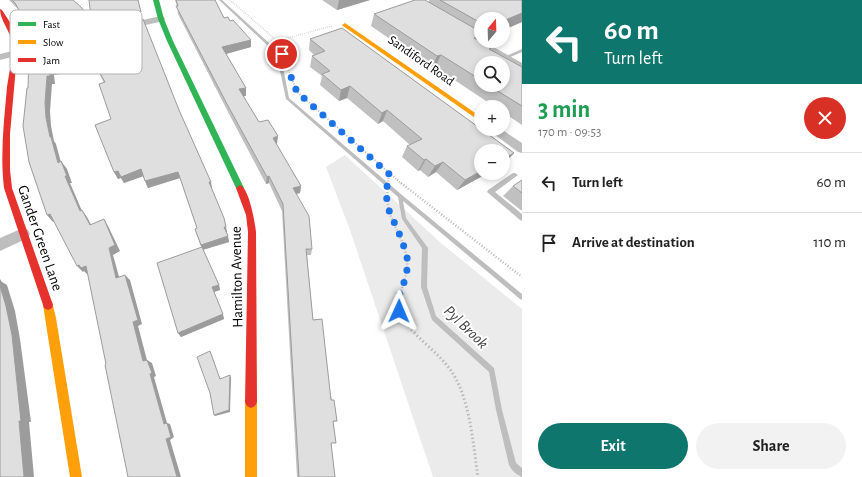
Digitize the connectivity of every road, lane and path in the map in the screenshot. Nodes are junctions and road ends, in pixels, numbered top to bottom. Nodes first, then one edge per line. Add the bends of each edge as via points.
1 (156, 0) edge
2 (230, 0) edge
3 (0, 11) edge
4 (161, 19) junction
5 (142, 23) edge
6 (345, 25) joint
7 (10, 26) edge
8 (467, 35) edge
9 (277, 41) junction
10 (522, 50) edge
11 (10, 55) edge
12 (504, 56) edge
13 (508, 56) edge
14 (0, 57) edge
15 (510, 60) edge
16 (522, 67) edge
17 (12, 74) edge
18 (474, 115) edge
19 (503, 136) edge
20 (522, 149) edge
21 (389, 174) junction
22 (515, 175) dead end
23 (522, 218) edge
24 (23, 234) junction
25 (0, 245) edge
26 (522, 277) edge
27 (76, 477) edge
28 (251, 477) edge
29 (478, 477) edge

1 - 4 street, Hamilton Avenue
2 - 9 path
3 - 7 street, Gander Green Lane
4 - 5 street
4 - 28 street, Hamilton Avenue via 245,199 250,215
6 - 9 path via 321,28
6 - 18 street, Sandiford Road
8 - 12 street
9 - 21 path via 297,92
10 - 13 lane
11 - 14 street
15 - 16 street
17 - 24 street, Gander Green Lane via 4,145 4,172
19 - 20 street
21 - 26 path
21 - 29 path via 386,193 388,208 408,261 406,278 400,291 399,311 412,332 450,369 464,398
22 - 23 lane via 490,192
24 - 25 street
24 - 27 street, Gander Green Lane via 51,318

